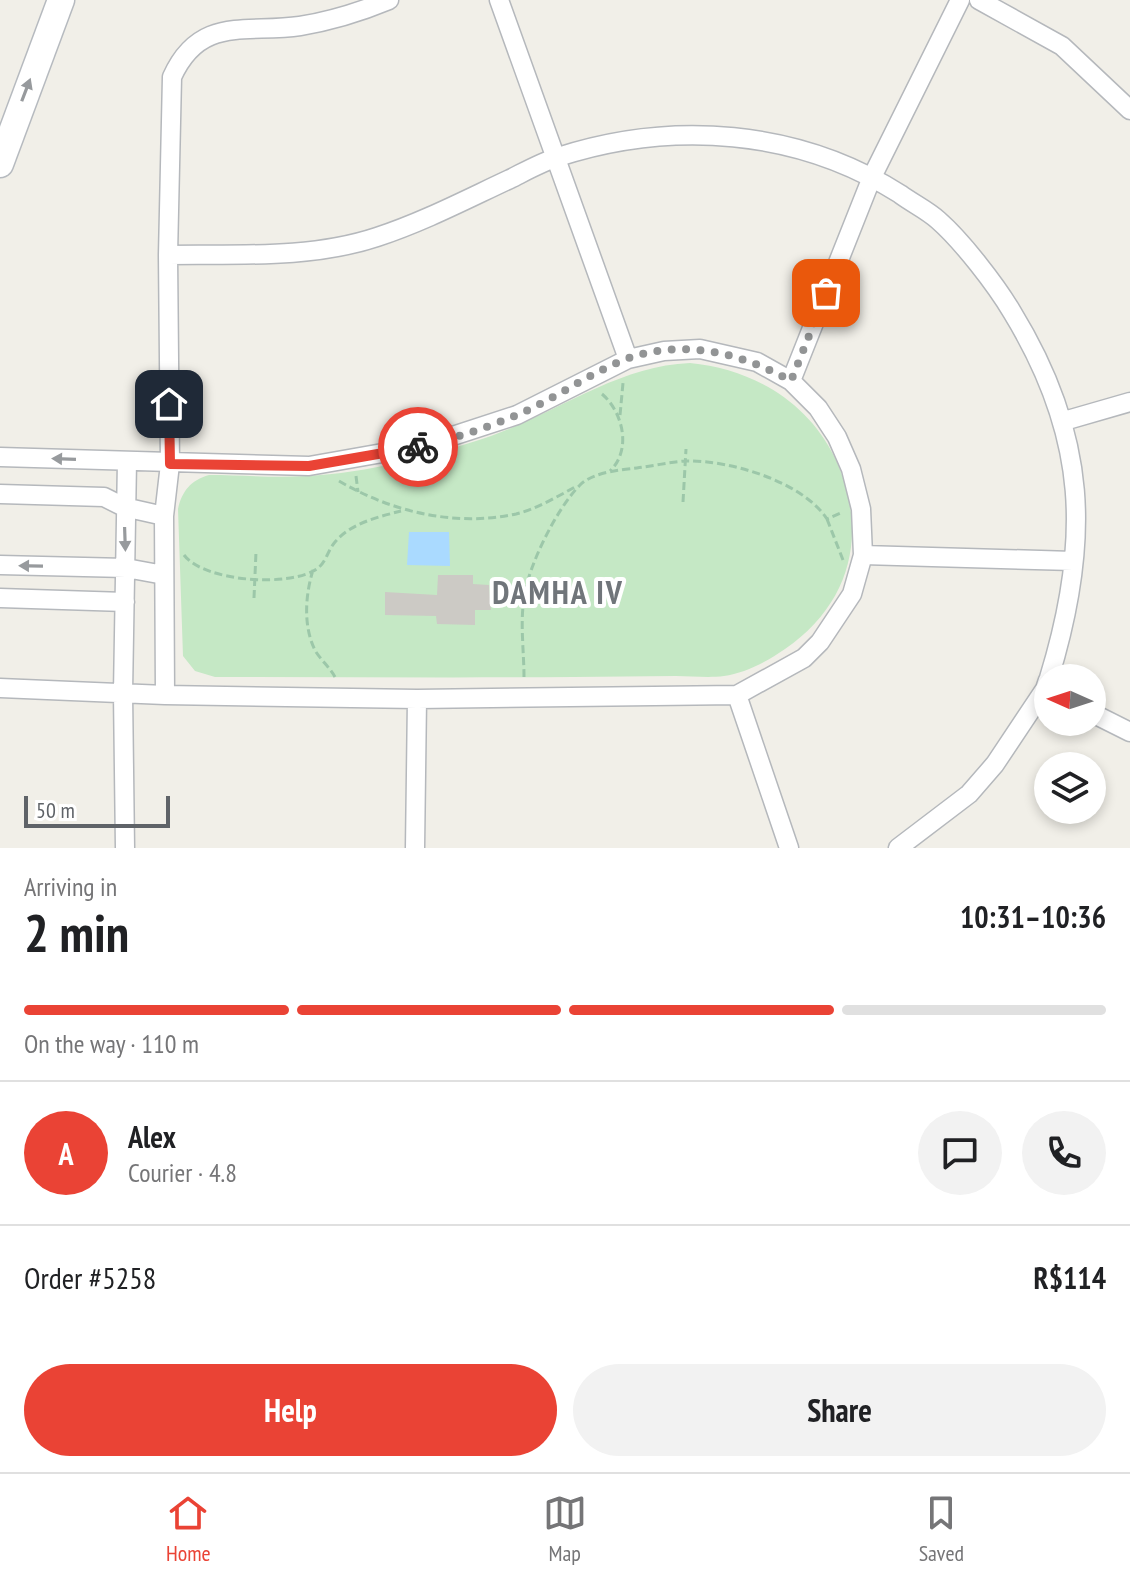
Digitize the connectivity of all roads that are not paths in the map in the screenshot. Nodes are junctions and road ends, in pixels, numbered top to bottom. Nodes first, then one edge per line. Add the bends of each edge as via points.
1 (61, 0) edge
2 (389, 0) edge
3 (499, 0) edge
4 (960, 0) edge
5 (979, 0) edge
6 (1130, 110) edge
7 (556, 157) junction
8 (0, 164) edge
9 (872, 177) junction
10 (168, 255) junction
11 (627, 366) junction
12 (791, 381) junction
13 (1130, 402) edge
14 (1064, 421) junction
15 (0, 457) edge
16 (127, 461) junction
17 (170, 464) junction
18 (0, 494) edge
19 (124, 507) junction
20 (164, 516) junction
21 (863, 555) junction
22 (1073, 561) junction
23 (0, 565) edge
24 (126, 568) junction
25 (164, 575) junction
26 (0, 598) edge
27 (125, 602) junction
28 (1054, 664) edge
29 (0, 688) edge
30 (123, 693) junction
31 (165, 695) junction
32 (737, 695) junction
33 (417, 699) junction
34 (1034, 706) edge
35 (1106, 720) edge
36 (1130, 732) edge
37 (125, 848) edge
38 (415, 848) edge
39 (789, 848) edge
40 (898, 848) edge

8 -> 1 street
2 - 10 street via 351,15 297,26 223,30 205,38 181,62 170,86
3 - 7 street
4 - 9 street
5 - 6 street via 1062,46
7 - 9 street via 642,136 750,137
7 - 10 street via 375,238 311,251
7 - 11 street
9 - 12 street
9 - 14 street via 938,219 1003,296 1038,354
10 - 17 street
11 - 12 street via 664,351 700,349 757,362
11 - 17 street via 517,415 422,446 309,466
12 - 21 street via 818,408 851,469 861,509
13 - 14 street
14 - 22 street via 1078,501
16 -> 15 street
16 - 17 street
16 - 19 street
17 - 20 street
18 - 19 street via 104,497
19 - 20 street
19 -> 24 street
20 - 25 street
21 - 22 street
21 - 32 street via 852,594 820,642 804,658
22 - 28 street
24 -> 23 street
24 - 25 street
24 - 27 street
25 - 31 street
26 - 27 street
27 - 30 street
29 - 30 street
30 - 31 street
30 - 37 street
31 - 33 street
32 - 33 street
32 - 39 street
33 - 38 street
34 - 40 street via 969,794
35 - 36 street

